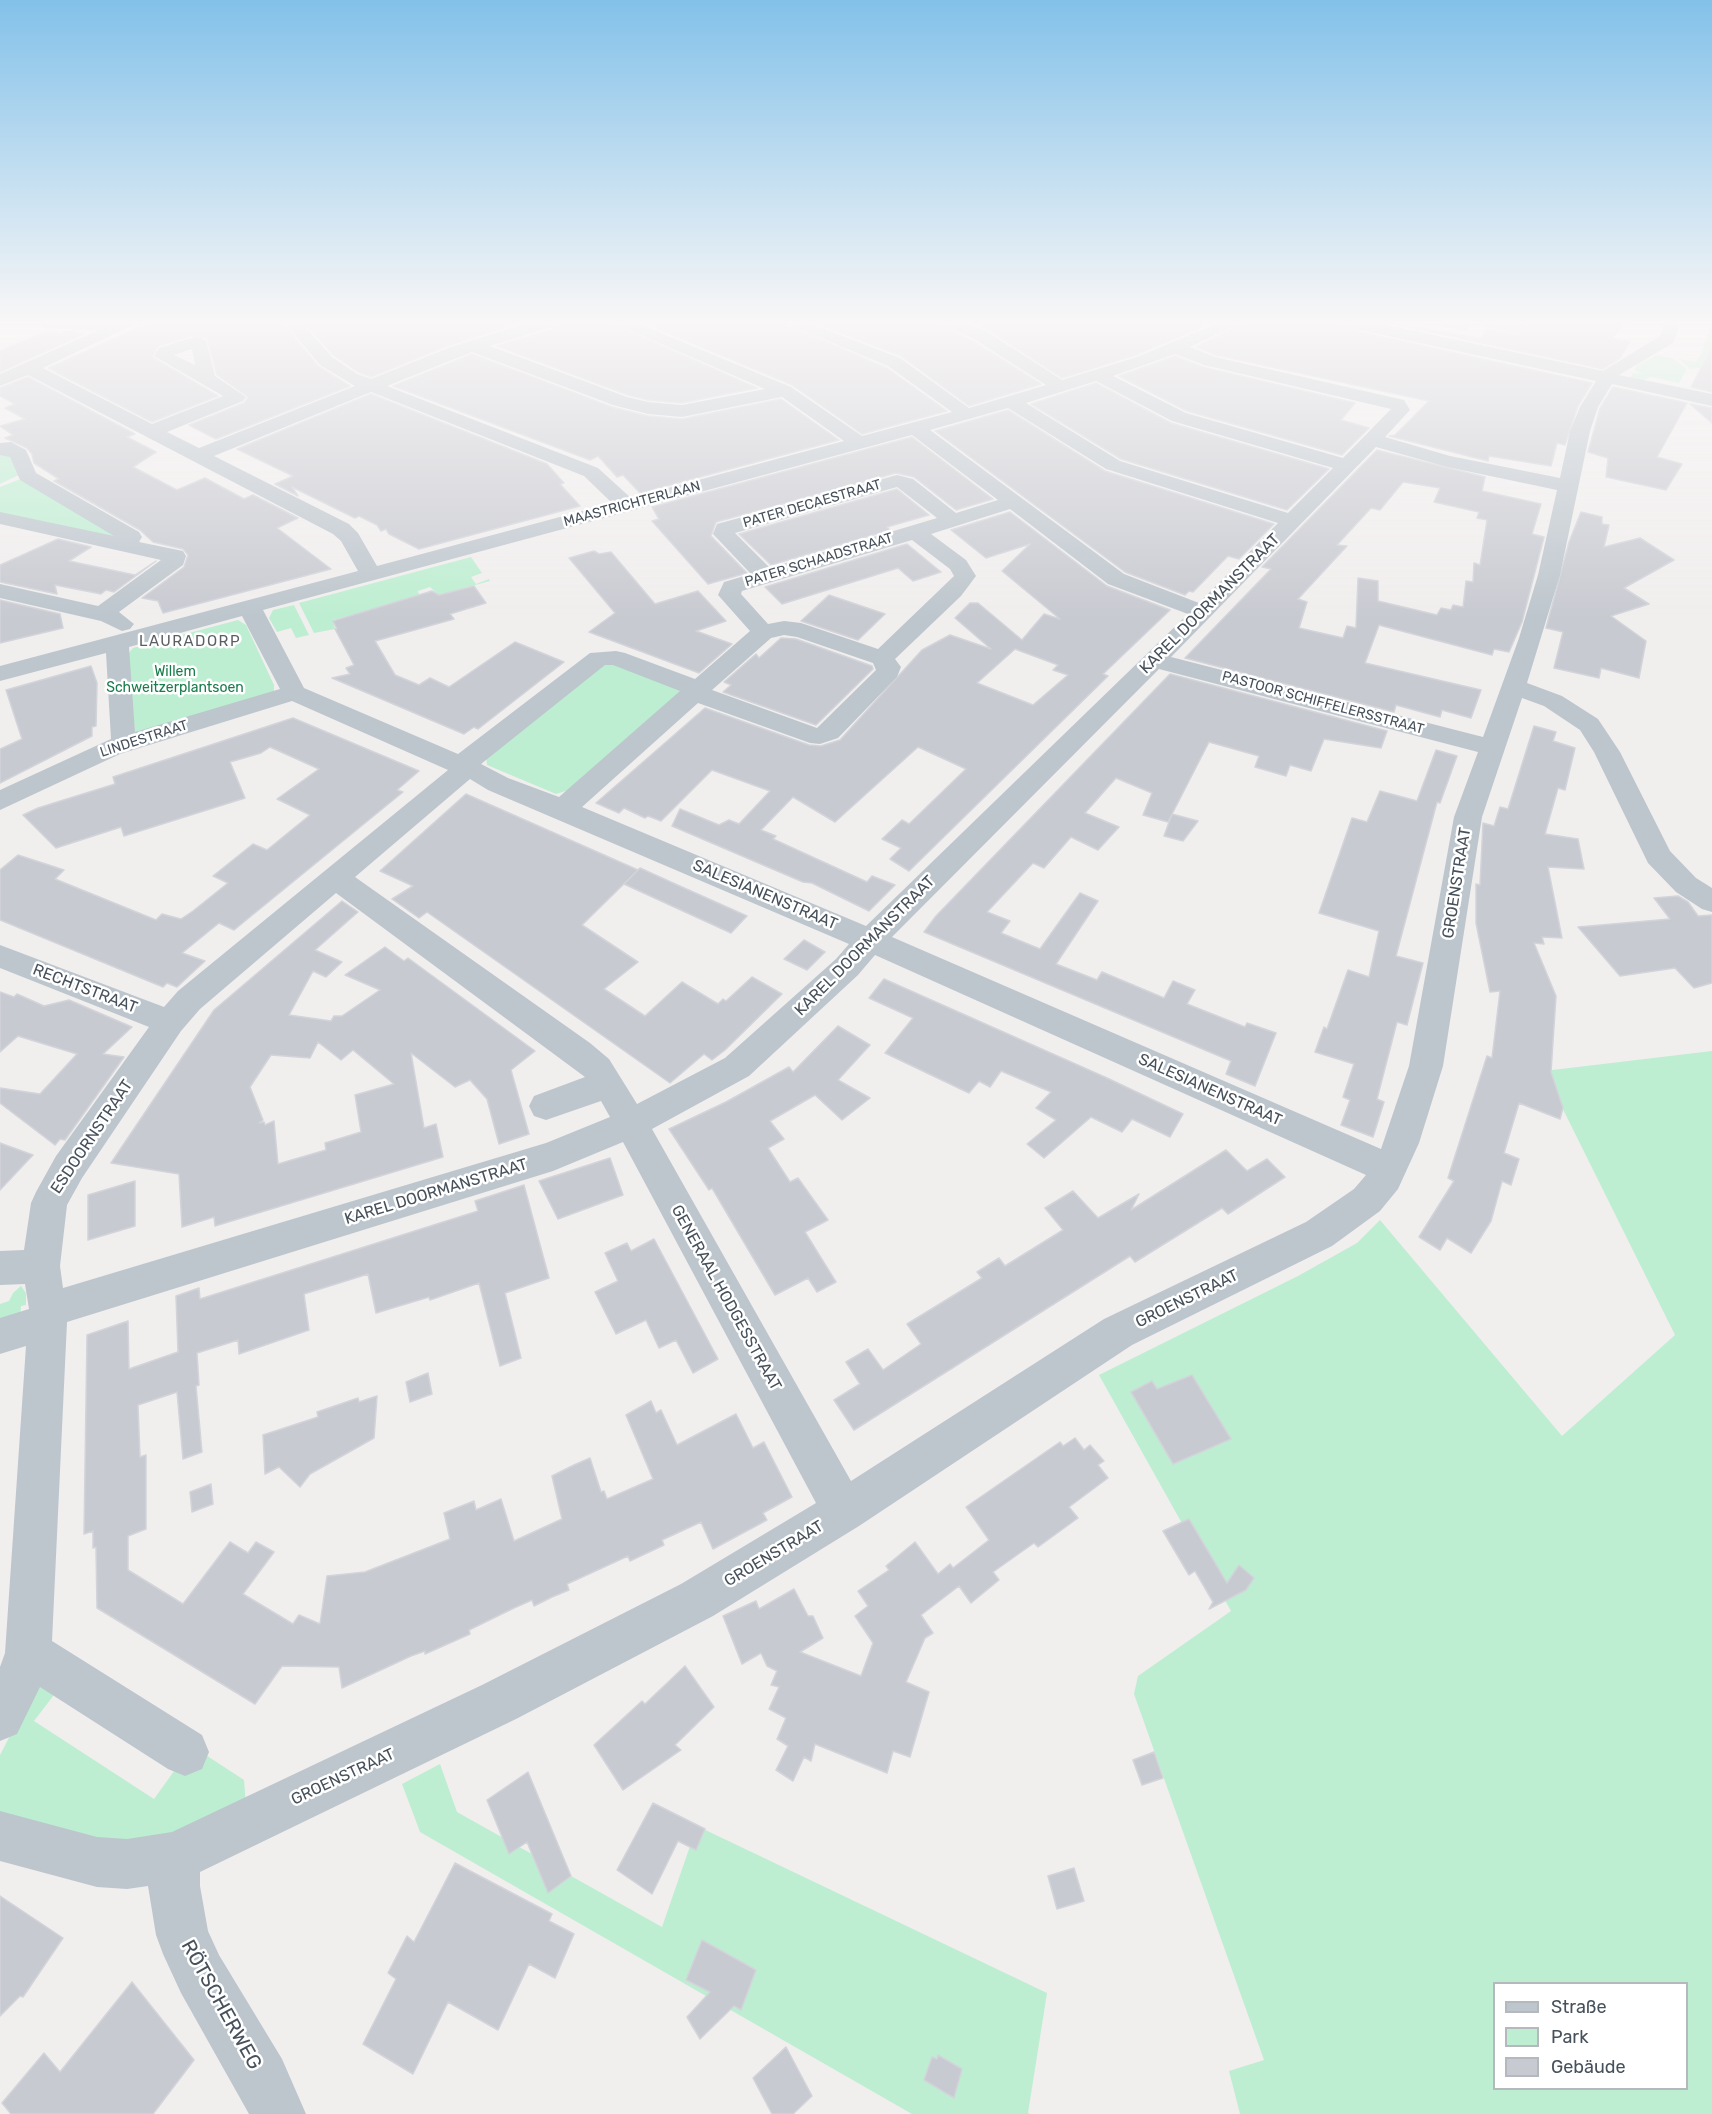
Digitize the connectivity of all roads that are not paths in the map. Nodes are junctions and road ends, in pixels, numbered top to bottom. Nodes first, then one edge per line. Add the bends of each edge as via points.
1 (134, 422) edge
2 (175, 422) edge
3 (282, 422) edge
4 (465, 422) edge
5 (829, 422) edge
6 (938, 422) edge
7 (1043, 422) edge
8 (1195, 422) edge
9 (1389, 422) edge
10 (1584, 422) edge
11 (915, 428) junction
12 (152, 431) junction
13 (1371, 440) junction
14 (859, 443) junction
15 (0, 449) edge
16 (199, 455) junction
17 (1347, 465) junction
18 (1567, 486) junction
19 (1013, 502) junction
20 (626, 505) junction
21 (0, 518) edge
22 (952, 520) junction
23 (1293, 521) junction
24 (914, 531) junction
25 (154, 550) junction
26 (371, 574) junction
27 (766, 576) junction
28 (0, 591) edge
29 (249, 606) junction
30 (1203, 612) junction
31 (102, 614) junction
32 (763, 632) junction
33 (123, 640) junction
34 (882, 658) junction
35 (1154, 660) junction
36 (0, 674) edge
37 (1514, 687) junction
38 (696, 691) junction
39 (294, 693) junction
40 (125, 743) junction
41 (1492, 747) junction
42 (467, 768) junction
43 (0, 801) edge
44 (561, 808) junction
45 (336, 878) junction
46 (1712, 902) edge
47 (870, 940) junction
48 (0, 956) edge
49 (170, 1022) junction
50 (609, 1084) junction
51 (546, 1106) dead end
52 (630, 1124) junction
53 (1390, 1169) junction
54 (41, 1266) junction
55 (0, 1268) edge
56 (47, 1316) junction
57 (0, 1336) edge
58 (844, 1511) junction
59 (28, 1653) junction
60 (0, 1717) edge
61 (185, 1752) dead end
62 (0, 1836) edge
63 (175, 1857) junction
64 (278, 2114) edge

1 - 12 street
2 - 12 street
3 - 16 street
4 - 20 street via 591,472
5 - 14 street
6 - 11 street, MAASTRICHTERLAAN
7 - 23 street via 1113,465
8 - 17 street
9 - 13 street, KAREL DOORMANSTRAAT
10 - 18 street, GROENSTRAAT
11 - 14 street, MAASTRICHTERLAAN
11 - 19 street
12 - 16 street
13 - 17 street, KAREL DOORMANSTRAAT
13 - 18 street via 1447,461
14 - 20 street, MAASTRICHTERLAAN
15 - 25 street via 11,448 19,454 18,479
16 - 26 street via 341,530
17 - 23 street, KAREL DOORMANSTRAAT
18 - 37 street, GROENSTRAAT via 1549,575
19 - 22 street, PATER SCHAADSTRAAT
19 - 30 street via 1116,579
20 - 26 street, MAASTRICHTERLAAN
21 - 25 street
22 - 24 street, PATER SCHAADSTRAAT
22 - 27 street, PATER DECAESTRAAT via 906,483 897,481 725,529 724,534
23 - 30 street, KAREL DOORMANSTRAAT
24 - 27 street, PATER SCHAADSTRAAT
24 - 34 street via 958,565 965,576
25 - 31 street via 169,553 175,560
26 - 29 street, MAASTRICHTERLAAN
27 - 32 street, PATER SCHAADSTRAAT via 736,585 728,592
28 - 31 street
29 - 33 street, MAASTRICHTERLAAN
29 - 39 street
30 - 35 street, KAREL DOORMANSTRAAT
31 - 33 street via 121,623
32 - 34 street via 795,629
32 - 38 street
33 - 36 street, MAASTRICHTERLAAN
33 - 40 street
34 - 38 street, ESDOORNSTRAAT via 888,672 829,732 820,736 789,728
35 - 41 street, PASTOOR SCHIFFELERSSTRAAT
35 - 47 street, KAREL DOORMANSTRAAT
37 - 41 street, GROENSTRAAT
37 - 46 street via 1553,702 1589,725 1607,752 1658,856 1681,880
38 - 42 street, ESDOORNSTRAAT via 616,658 599,658 468,759
38 - 44 street
39 - 40 street, LINDESTRAAT
39 - 42 street, SALESIANENSTRAAT
40 - 43 street, LINDESTRAAT
41 - 53 street, GROENSTRAAT via 1463,837 1426,1066
42 - 44 street, SALESIANENSTRAAT
42 - 45 street, ESDOORNSTRAAT
44 - 47 street, SALESIANENSTRAAT
45 - 49 street, ESDOORNSTRAAT via 189,1000
45 - 50 street, GENERAAL HODGESSTRAAT via 578,1052
47 - 52 street, KAREL DOORMANSTRAAT via 847,968 738,1067
47 - 53 street, SALESIANENSTRAAT
48 - 49 street, RECHTSTRAAT
49 - 54 street, ESDOORNSTRAAT via 69,1167 49,1203
50 - 51 street
50 - 52 street, GENERAAL HODGESSTRAAT
52 - 56 street, KAREL DOORMANSTRAAT via 552,1156
52 - 58 street, GENERAAL HODGESSTRAAT
53 - 58 street, GROENSTRAAT via 1367,1200 1319,1234 1118,1332
54 - 55 street
54 - 56 street, ESDOORNSTRAAT
56 - 57 street, KAREL DOORMANSTRAAT
56 - 59 street, ESDOORNSTRAAT
58 - 63 street, GROENSTRAAT via 655,1622 499,1702
59 - 60 street, ESDOORNSTRAAT via 17,1686
59 - 61 street
62 - 63 street, GROENSTRAAT via 97,1862 127,1864
63 - 64 street, RÖTSCHERWEG via 174,1886 182,1935

